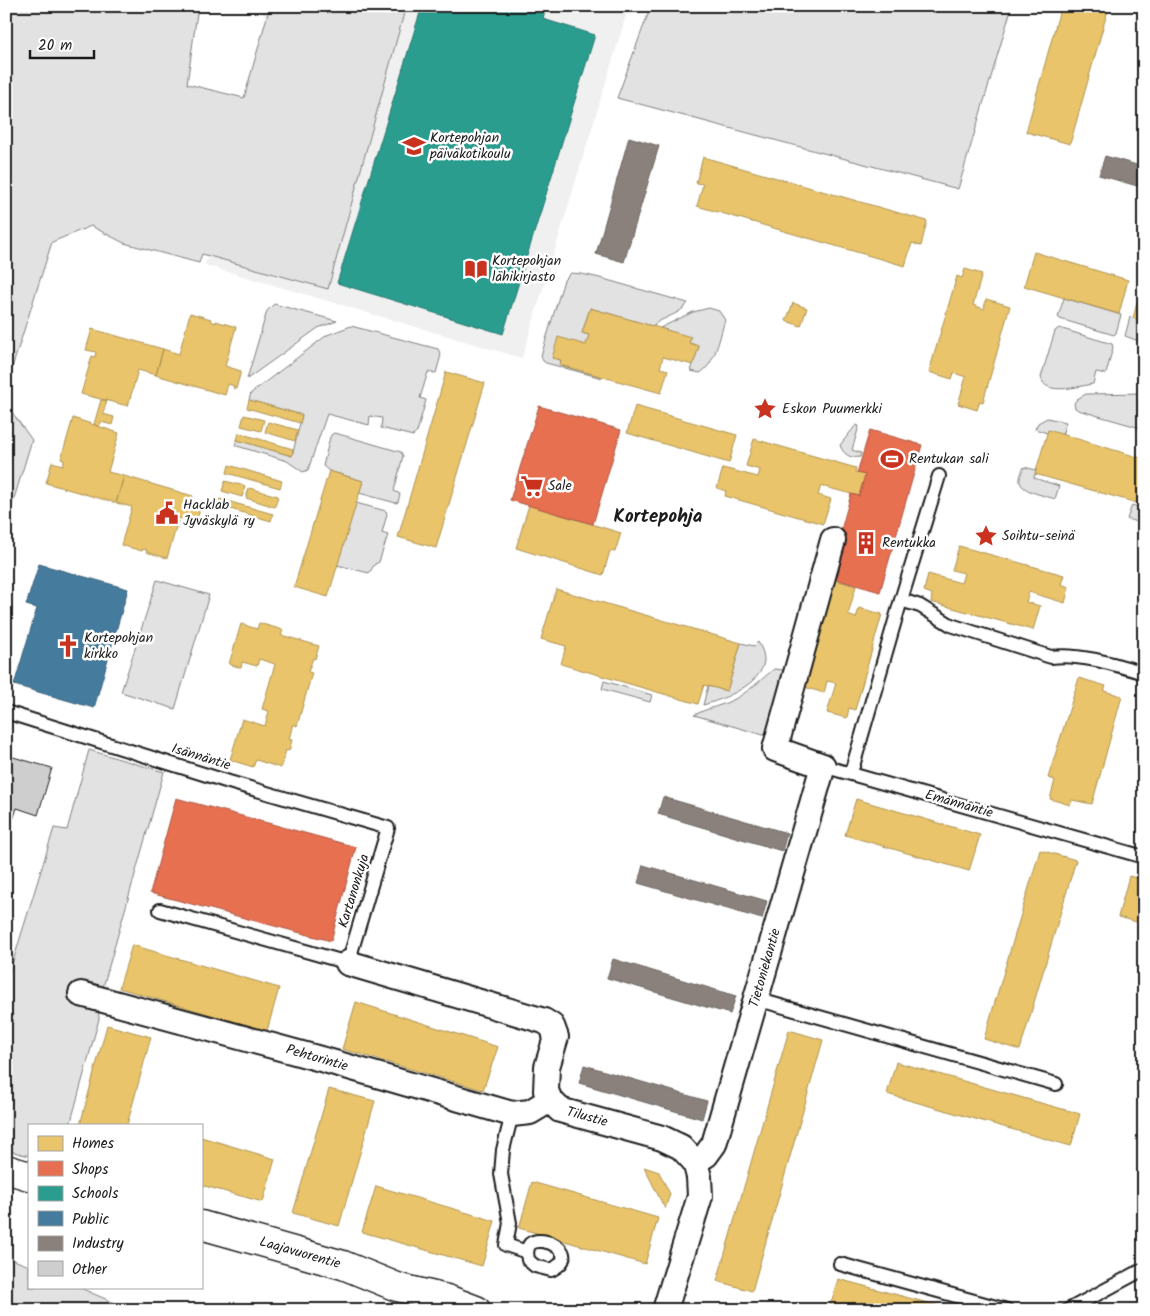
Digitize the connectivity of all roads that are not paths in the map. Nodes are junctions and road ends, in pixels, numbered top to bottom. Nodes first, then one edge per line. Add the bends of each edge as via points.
1 (939, 476) dead end
2 (833, 540) dead end
3 (901, 600) junction
4 (1144, 673) edge
5 (6, 712) edge
6 (824, 766) junction
7 (851, 773) junction
8 (388, 828) joint
9 (1144, 857) edge
10 (160, 910) dead end
11 (348, 963) junction
12 (81, 994) dead end
13 (756, 999) junction
14 (1056, 1084) dead end
15 (550, 1100) junction
16 (512, 1114) junction
17 (695, 1162) junction
18 (6, 1169) edge
19 (28, 1176) edge
20 (202, 1225) edge
21 (526, 1252) dead end
22 (840, 1264) dead end
23 (1144, 1269) edge
24 (397, 1287) junction
25 (428, 1310) edge
26 (476, 1310) edge
27 (665, 1310) edge
28 (1007, 1310) edge
29 (1068, 1310) edge

1 - 3 lane
2 - 6 street, Emännäntie via 775,749
3 - 4 lane via 920,606 951,625 1051,657 1063,655
3 - 7 lane
5 - 8 lane, Isännäntie
6 - 7 lane, Emännäntie
6 - 13 street, Tietoniekantie
7 - 9 lane, Emännäntie
8 - 11 lane, Kartanonkuja
10 - 11 lane
11 - 15 street, Tilustie via 552,1026 556,1037 548,1067 546,1091
12 - 16 street, Pehtorintie
13 - 14 lane
13 - 17 street, Tietoniekantie via 714,1144
15 - 16 street, Pehtorintie via 530,1112
15 - 17 street, Tilustie via 560,1110 662,1138 681,1147
16 - 21 lane via 501,1174 510,1223 506,1245
17 - 27 street via 700,1196
18 - 19 main road
20 - 24 main road, Laajavuorentie via 343,1265
22 - 28 lane
23 - 29 lane
24 - 25 main road, Laajavuorentie
24 - 26 main road, Laajavuorentie

